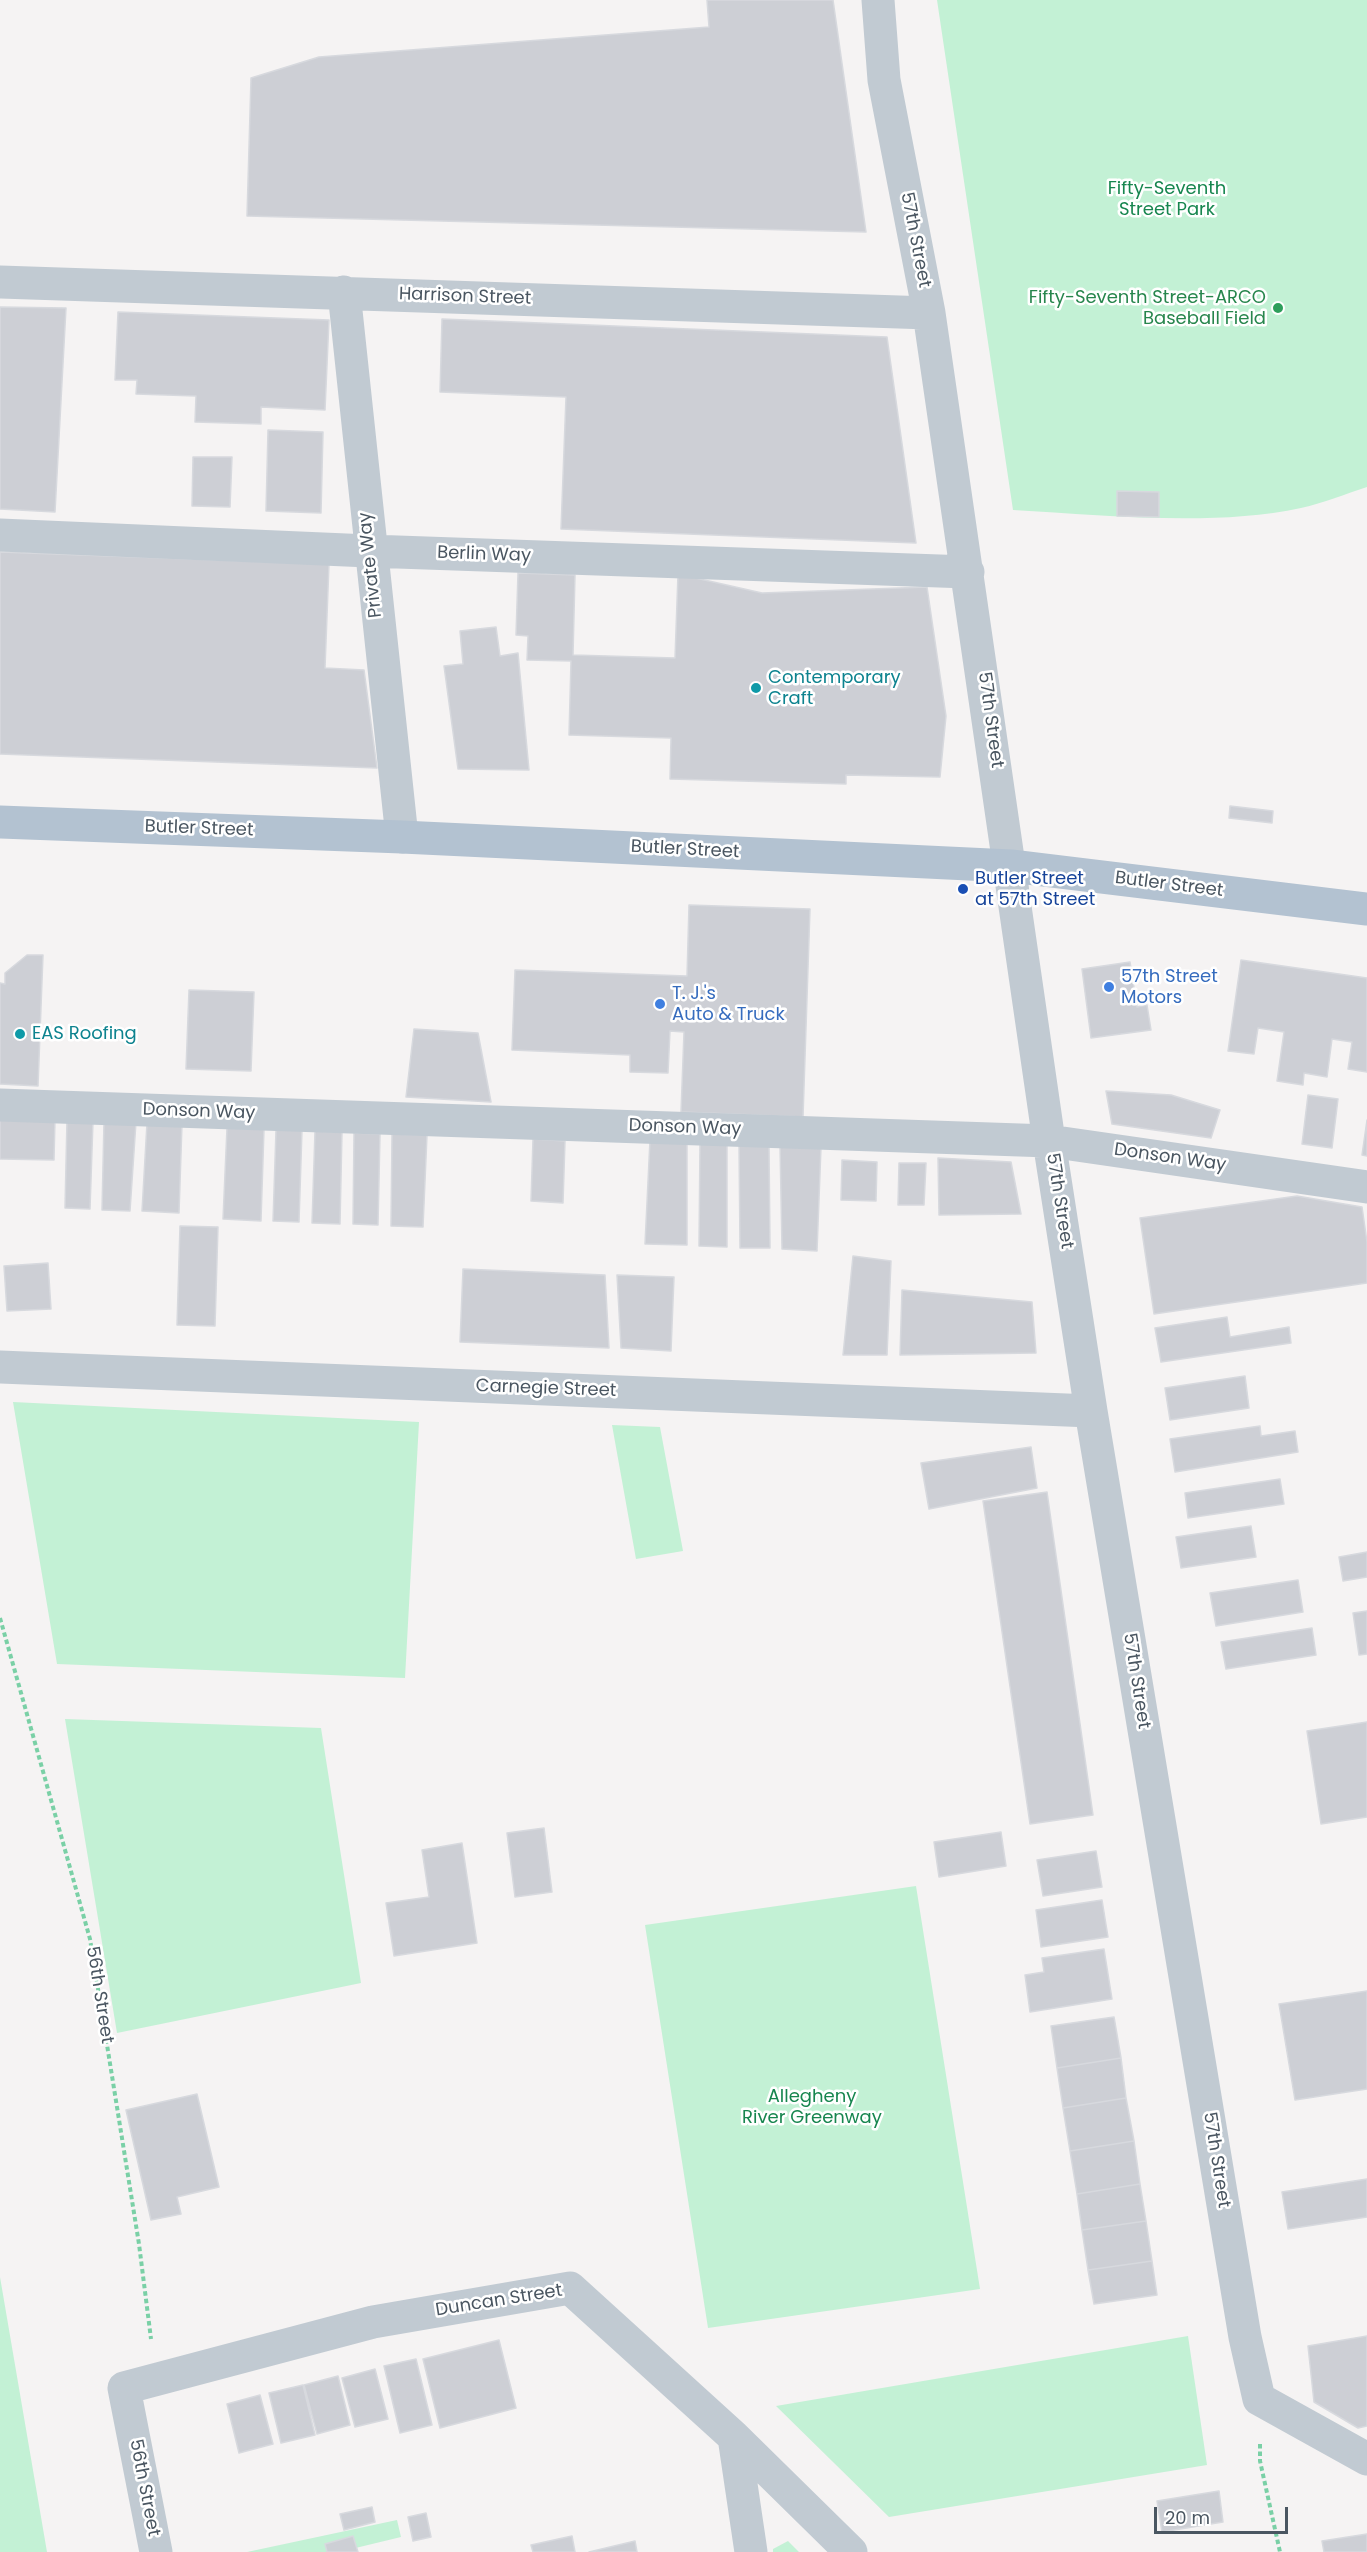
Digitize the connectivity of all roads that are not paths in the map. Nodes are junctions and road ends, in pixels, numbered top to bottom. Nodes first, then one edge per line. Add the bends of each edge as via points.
1 (878, 0) edge
2 (0, 282) edge
3 (344, 292) junction
4 (929, 313) junction
5 (0, 535) edge
6 (369, 551) junction
7 (968, 572) junction
8 (0, 822) edge
9 (402, 837) junction
10 (1011, 866) junction
11 (1367, 909) edge
12 (0, 1105) edge
13 (1049, 1141) junction
14 (1367, 1187) edge
15 (0, 1367) edge
16 (1091, 1411) junction
17 (124, 2388) joint
18 (734, 2437) junction
19 (1367, 2459) edge
20 (156, 2552) edge
21 (751, 2552) edge
22 (851, 2552) edge

1 - 4 street, 57th Street via 884,80
2 - 3 street, Harrison Street
3 - 4 street, Harrison Street
3 - 6 street, Private Way
4 - 7 street, 57th Street
5 - 6 street, Berlin Way
6 - 7 street, Berlin Way
6 - 9 street, Private Way
7 - 10 street, 57th Street
8 - 9 main road, Butler Street
9 - 10 main road, Butler Street
10 - 11 main road, Butler Street
10 - 13 street, 57th Street
12 - 13 street, Donson Way
13 - 14 street, Donson Way
13 - 16 street, 57th Street
15 - 16 street, Carnegie Street
16 - 19 street, 57th Street via 1245,2337 1259,2399
17 - 18 street, Duncan Street via 373,2322 570,2288
17 - 20 street, 56th Street
18 - 21 street
18 - 22 street, Duncan Street

